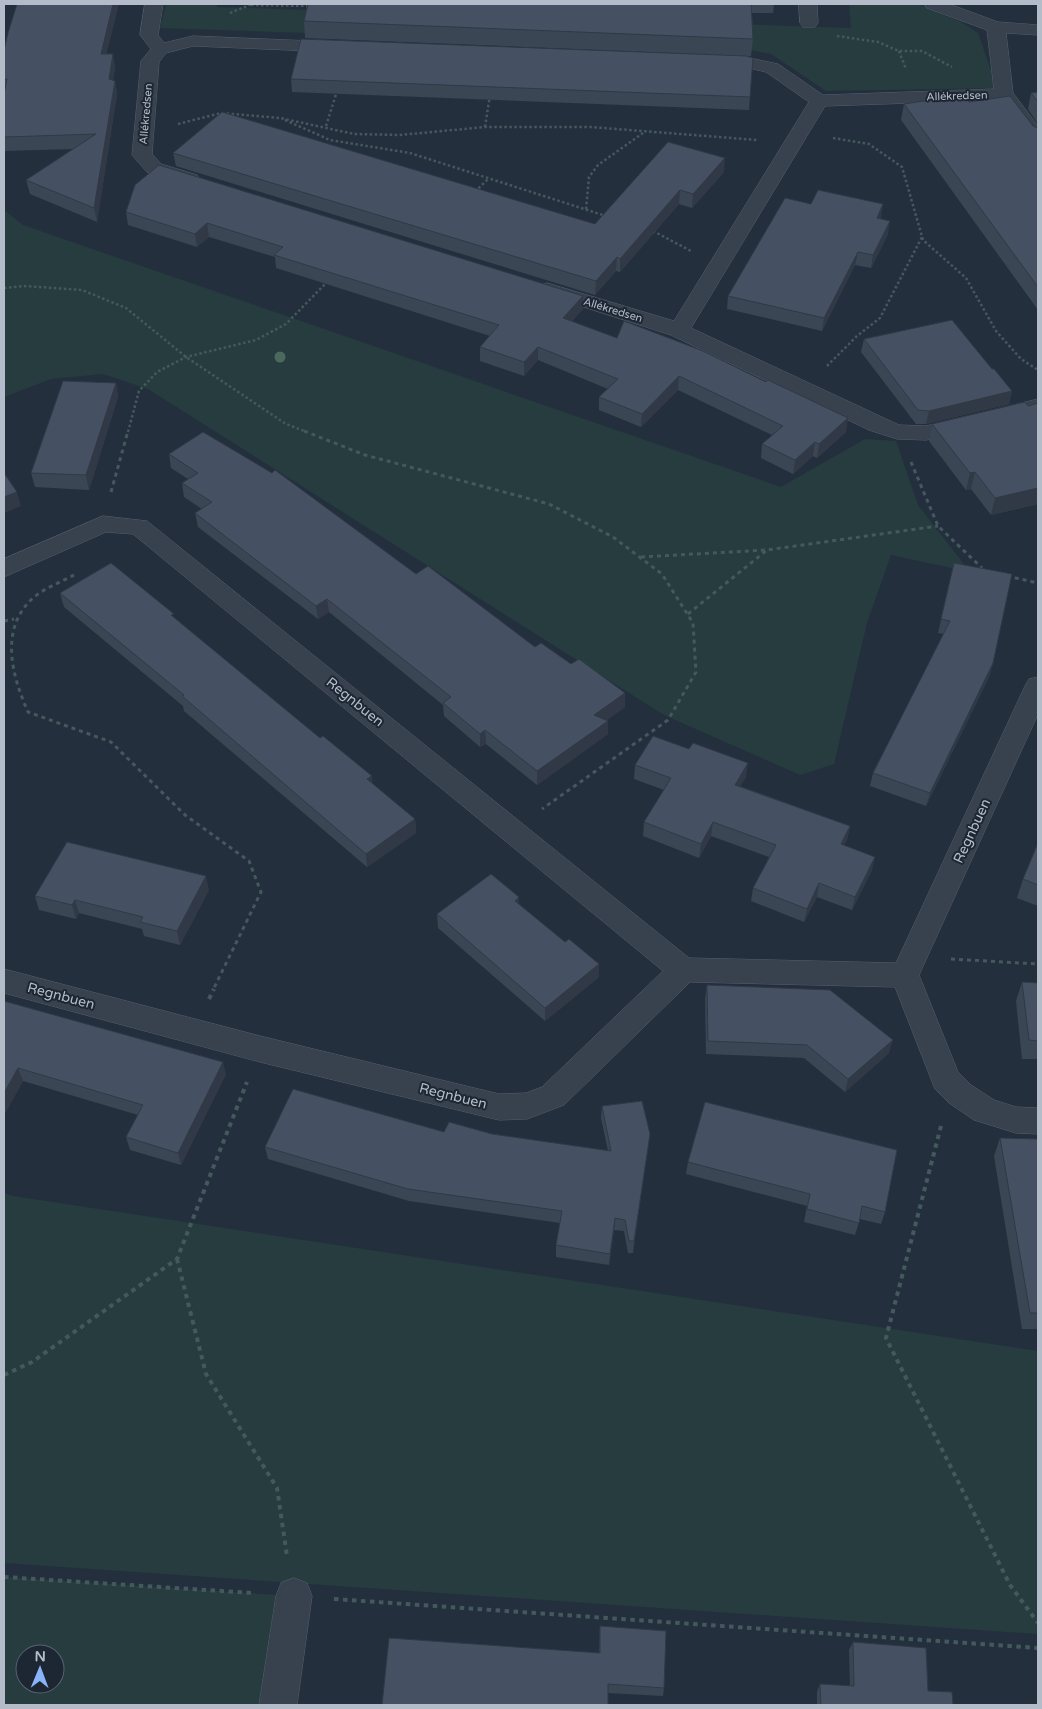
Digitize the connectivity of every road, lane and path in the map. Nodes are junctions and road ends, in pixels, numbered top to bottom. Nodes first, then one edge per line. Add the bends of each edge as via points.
1 (154, 4) edge
2 (808, 4) edge
3 (933, 4) edge
4 (251, 5) dead end
5 (319, 7) edge
6 (809, 23) joint
7 (996, 27) junction
8 (1038, 30) edge
9 (354, 47) joint
10 (160, 49) junction
11 (696, 60) edge
12 (490, 90) edge
13 (998, 94) junction
14 (819, 101) junction
15 (280, 118) junction
16 (326, 126) junction
17 (485, 128) junction
18 (643, 132) junction
19 (144, 133) junction
20 (796, 138) junction
21 (1038, 138) edge
22 (489, 178) junction
23 (211, 186) edge
24 (470, 197) edge
25 (586, 209) junction
26 (612, 217) edge
27 (647, 229) edge
28 (922, 237) junction
29 (719, 264) junction
30 (329, 280) edge
31 (530, 284) edge
32 (4, 288) edge
33 (679, 330) junction
34 (186, 357) junction
35 (1038, 370) edge
36 (798, 388) junction
37 (1038, 406) edge
38 (897, 432) junction
39 (103, 524) junction
40 (938, 526) junction
41 (767, 550) junction
42 (640, 558) junction
43 (4, 568) edge
44 (988, 570) edge
45 (79, 572) dead end
46 (1006, 576) edge
47 (1038, 583) edge
48 (688, 614) junction
49 (14, 619) junction
50 (4, 621) edge
51 (1038, 686) edge
52 (513, 830) junction
53 (1038, 964) edge
54 (909, 966) junction
55 (683, 970) junction
56 (4, 981) edge
57 (193, 1031) junction
58 (260, 1049) junction
59 (960, 1094) junction
60 (1038, 1121) edge
61 (177, 1259) junction
62 (4, 1375) edge
63 (4, 1577) edge
64 (294, 1596) junction
65 (1038, 1623) edge
66 (1038, 1648) edge
67 (278, 1705) edge

1 - 10 street via 149,35
2 - 6 street
3 - 7 street
4 - 5 path
6 - 13 path via 824,34 878,42 899,51 922,52 944,61
7 - 8 street
7 - 13 street, Allékredsen
9 - 10 street via 193,41
9 - 16 path
10 - 19 street, Allékredsen via 150,60
11 - 14 street via 745,62 772,68
12 - 17 path
13 - 14 street, Allékredsen
13 - 21 street, Allékredsen
14 - 20 street
15 - 16 path
15 - 19 path via 221,113
15 - 22 path via 330,140 410,153
16 - 17 path via 354,134 400,135
17 - 18 path via 590,127
18 - 20 path via 767,141
18 - 25 path via 598,165 589,177
19 - 23 street, Allékredsen via 142,155 154,168
20 - 28 path via 869,144 902,167
20 - 29 street
22 - 24 path
22 - 25 path
25 - 26 path
27 - 29 path
28 - 35 path via 966,278 996,331 1021,359
28 - 36 path via 880,318 821,372
29 - 33 street
30 - 34 path via 286,324 256,340
31 - 33 street, Allékredsen
32 - 34 path via 24,286 82,290 126,308
33 - 36 street, Allékredsen
34 - 39 path via 157,372 138,391
34 - 42 path via 286,424 365,455 549,504 612,537
36 - 38 street, Allékredsen
37 - 38 street, Allékredsen via 926,433
38 - 40 path
39 - 43 street, Regnbuen
39 - 52 street, Regnbuen via 139,527
40 - 41 path
40 - 44 path via 979,568
41 - 42 path
41 - 48 path
42 - 48 path via 662,574
45 - 49 path via 29,601
46 - 47 path
48 - 52 path via 693,623 696,672 668,720
49 - 50 path
49 - 57 path via 7,644 14,684 28,712 111,742 185,815 249,861 261,892
51 - 54 street, Regnbuen
52 - 55 street, Regnbuen
53 - 54 path
54 - 55 street
54 - 59 street via 946,1080
55 - 58 street, Regnbuen via 553,1096 527,1106 498,1107
56 - 57 street, Regnbuen
57 - 58 street, Regnbuen
58 - 61 path
59 - 60 street via 985,1111 1016,1120
59 - 65 path via 945,1108 886,1338 1010,1585
61 - 62 path via 32,1362
61 - 64 path via 206,1374 277,1488
63 - 64 path
64 - 66 path
64 - 67 street

